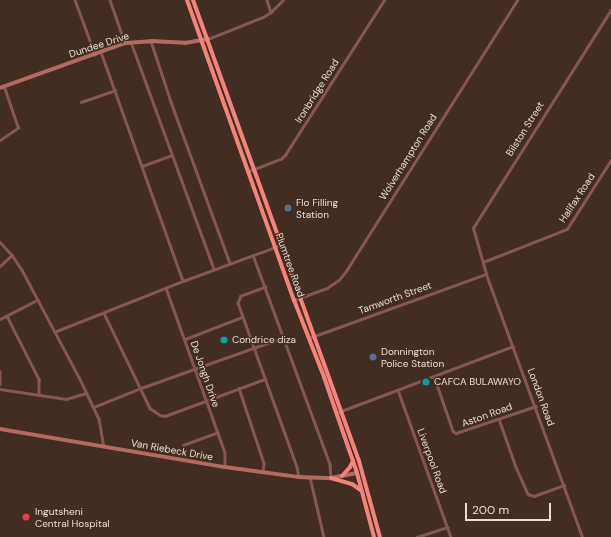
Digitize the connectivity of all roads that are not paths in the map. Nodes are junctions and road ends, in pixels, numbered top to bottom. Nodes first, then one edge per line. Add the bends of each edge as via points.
1 (75, 0) edge
2 (110, 0) edge
3 (187, 0) edge
4 (193, 0) edge
5 (267, 0) edge
6 (283, 0) edge
7 (384, 0) edge
8 (517, 0) edge
9 (611, 10) edge
10 (271, 12) junction
11 (208, 39) junction
12 (151, 40) junction
13 (202, 41) junction
14 (131, 42) junction
15 (126, 43) junction
16 (101, 52) junction
17 (95, 54) junction
18 (2, 87) edge
19 (114, 90) junction
20 (81, 102) dead end
21 (0, 140) edge
22 (172, 156) junction
23 (611, 160) edge
24 (142, 166) junction
25 (254, 169) junction
26 (248, 172) junction
27 (0, 242) edge
28 (281, 245) junction
29 (275, 247) junction
30 (253, 254) junction
31 (12, 255) junction
32 (483, 262) junction
33 (230, 263) junction
34 (0, 266) edge
35 (214, 269) junction
36 (486, 274) junction
37 (183, 281) junction
38 (266, 287) junction
39 (166, 288) junction
40 (300, 297) junction
41 (37, 300) junction
42 (294, 300) junction
43 (104, 313) junction
44 (7, 316) junction
45 (242, 317) junction
46 (0, 319) edge
47 (54, 332) junction
48 (314, 336) junction
49 (284, 337) junction
50 (308, 338) junction
51 (185, 340) junction
52 (513, 346) junction
53 (254, 349) junction
54 (195, 369) junction
55 (0, 371) edge
56 (434, 376) junction
57 (265, 379) junction
58 (0, 384) edge
59 (141, 388) junction
60 (239, 388) junction
61 (0, 389) edge
62 (398, 390) junction
63 (86, 393) junction
64 (39, 394) junction
65 (206, 400) junction
66 (536, 406) junction
67 (94, 407) junction
68 (341, 411) junction
69 (335, 413) junction
70 (499, 419) junction
71 (0, 429) edge
72 (218, 432) junction
73 (183, 444) dead end
74 (104, 446) junction
75 (352, 461) junction
76 (359, 461) junction
77 (225, 467) junction
78 (263, 472) junction
79 (357, 473) junction
80 (299, 476) junction
81 (342, 476) junction
82 (310, 478) junction
83 (332, 478) junction
84 (364, 479) junction
85 (564, 485) junction
86 (362, 492) junction
87 (447, 527) junction
88 (324, 537) edge
89 (374, 537) edge
90 (380, 537) edge
91 (417, 537) edge
92 (451, 537) edge
93 (582, 537) edge

1 - 17 street
2 - 15 street
3 - 13 highway, Plumtree Road
4 - 11 highway, Plumtree Road
5 - 10 street
6 - 10 street
7 - 25 street, Ironbridge Road via 285,155
8 - 40 street, Wolverhampton Road via 346,271 339,280 327,288
9 - 32 street, Bilston Street via 474,225 473,232
10 - 11 street
11 - 13 street, Dundee Drive
11 - 25 highway, Plumtree Road
12 - 13 street, Dundee Drive via 185,43
12 - 14 street, Dundee Drive
12 - 33 street
13 - 26 highway, Plumtree Road
14 - 15 street, Dundee Drive
14 - 22 street
15 - 16 street, Dundee Drive
16 - 17 street, Dundee Drive
16 - 19 street
17 - 18 street, Dundee Drive
18 - 21 street via 18,128
19 - 20 street
19 - 24 street
22 - 24 street
22 - 35 street
23 - 32 street, Halifax Road via 567,229
24 - 37 street
25 - 26 street, Ironbridge Road
25 - 28 highway, Plumtree Road
26 - 29 highway, Plumtree Road
27 - 31 street
28 - 29 street
28 - 40 highway, Plumtree Road
29 - 30 street
29 - 42 highway, Plumtree Road
30 - 33 street
30 - 38 street
31 - 34 street
31 - 41 street
32 - 36 street, London Road
33 - 35 street
35 - 37 street
36 - 48 street, Tamworth Street
36 - 52 street, London Road
37 - 39 street
38 - 45 street via 239,297
38 - 49 street
39 - 43 street
39 - 51 street, De Jongh Drive
40 - 42 street, Wolverhampton Road
40 - 48 highway, Plumtree Road
41 - 44 street
41 - 47 street
42 - 50 highway, Plumtree Road
43 - 47 street
43 - 59 street
44 - 46 street
44 - 64 street via 39,379
45 - 51 street
45 - 53 street
47 - 63 street
48 - 50 street, Tamworth Street
48 - 68 highway, Plumtree Road
49 - 53 street
49 - 83 street via 330,464
50 - 69 highway, Plumtree Road
51 - 54 street, De Jongh Drive
52 - 56 street
52 - 66 street, London Road
53 - 54 street
53 - 57 street
54 - 59 street
54 - 65 street, De Jongh Drive
55 - 58 street
56 - 62 street
56 - 70 street, Aston Road via 455,432 460,433
57 - 60 street
57 - 80 street
59 - 65 street via 150,408 165,416
59 - 67 street
60 - 65 street
60 - 78 street via 264,463
61 - 64 street
62 - 68 street
62 - 87 street, Liverpool Road
63 - 64 street via 69,398
63 - 67 street
65 - 72 street, De Jongh Drive
66 - 70 street, Aston Road
66 - 85 street, London Road
67 - 74 street
68 - 69 street
68 - 76 highway, Plumtree Road
69 - 75 highway, Plumtree Road
70 - 85 street via 528,494 534,496
71 - 74 street, Van Riebeck Drive
72 - 73 street
72 - 77 street, De Jongh Drive via 225,453
74 - 77 street, Van Riebeck Drive
75 - 79 highway, Plumtree Road
75 - 81 highway
76 - 79 highway
76 - 84 highway, Plumtree Road
77 - 78 street, Van Riebeck Drive
78 - 80 street, Van Riebeck Drive
79 - 81 street, Van Riebeck Drive
79 - 84 highway
79 - 86 highway, Plumtree Road
80 - 82 street, Van Riebeck Drive
81 - 83 street, Van Riebeck Drive
82 - 83 street, Van Riebeck Drive
82 - 88 street
83 - 86 highway via 352,484
84 - 90 highway, Plumtree Road
85 - 93 street, London Road
86 - 89 highway, Plumtree Road
87 - 91 street
87 - 92 street, Liverpool Road

